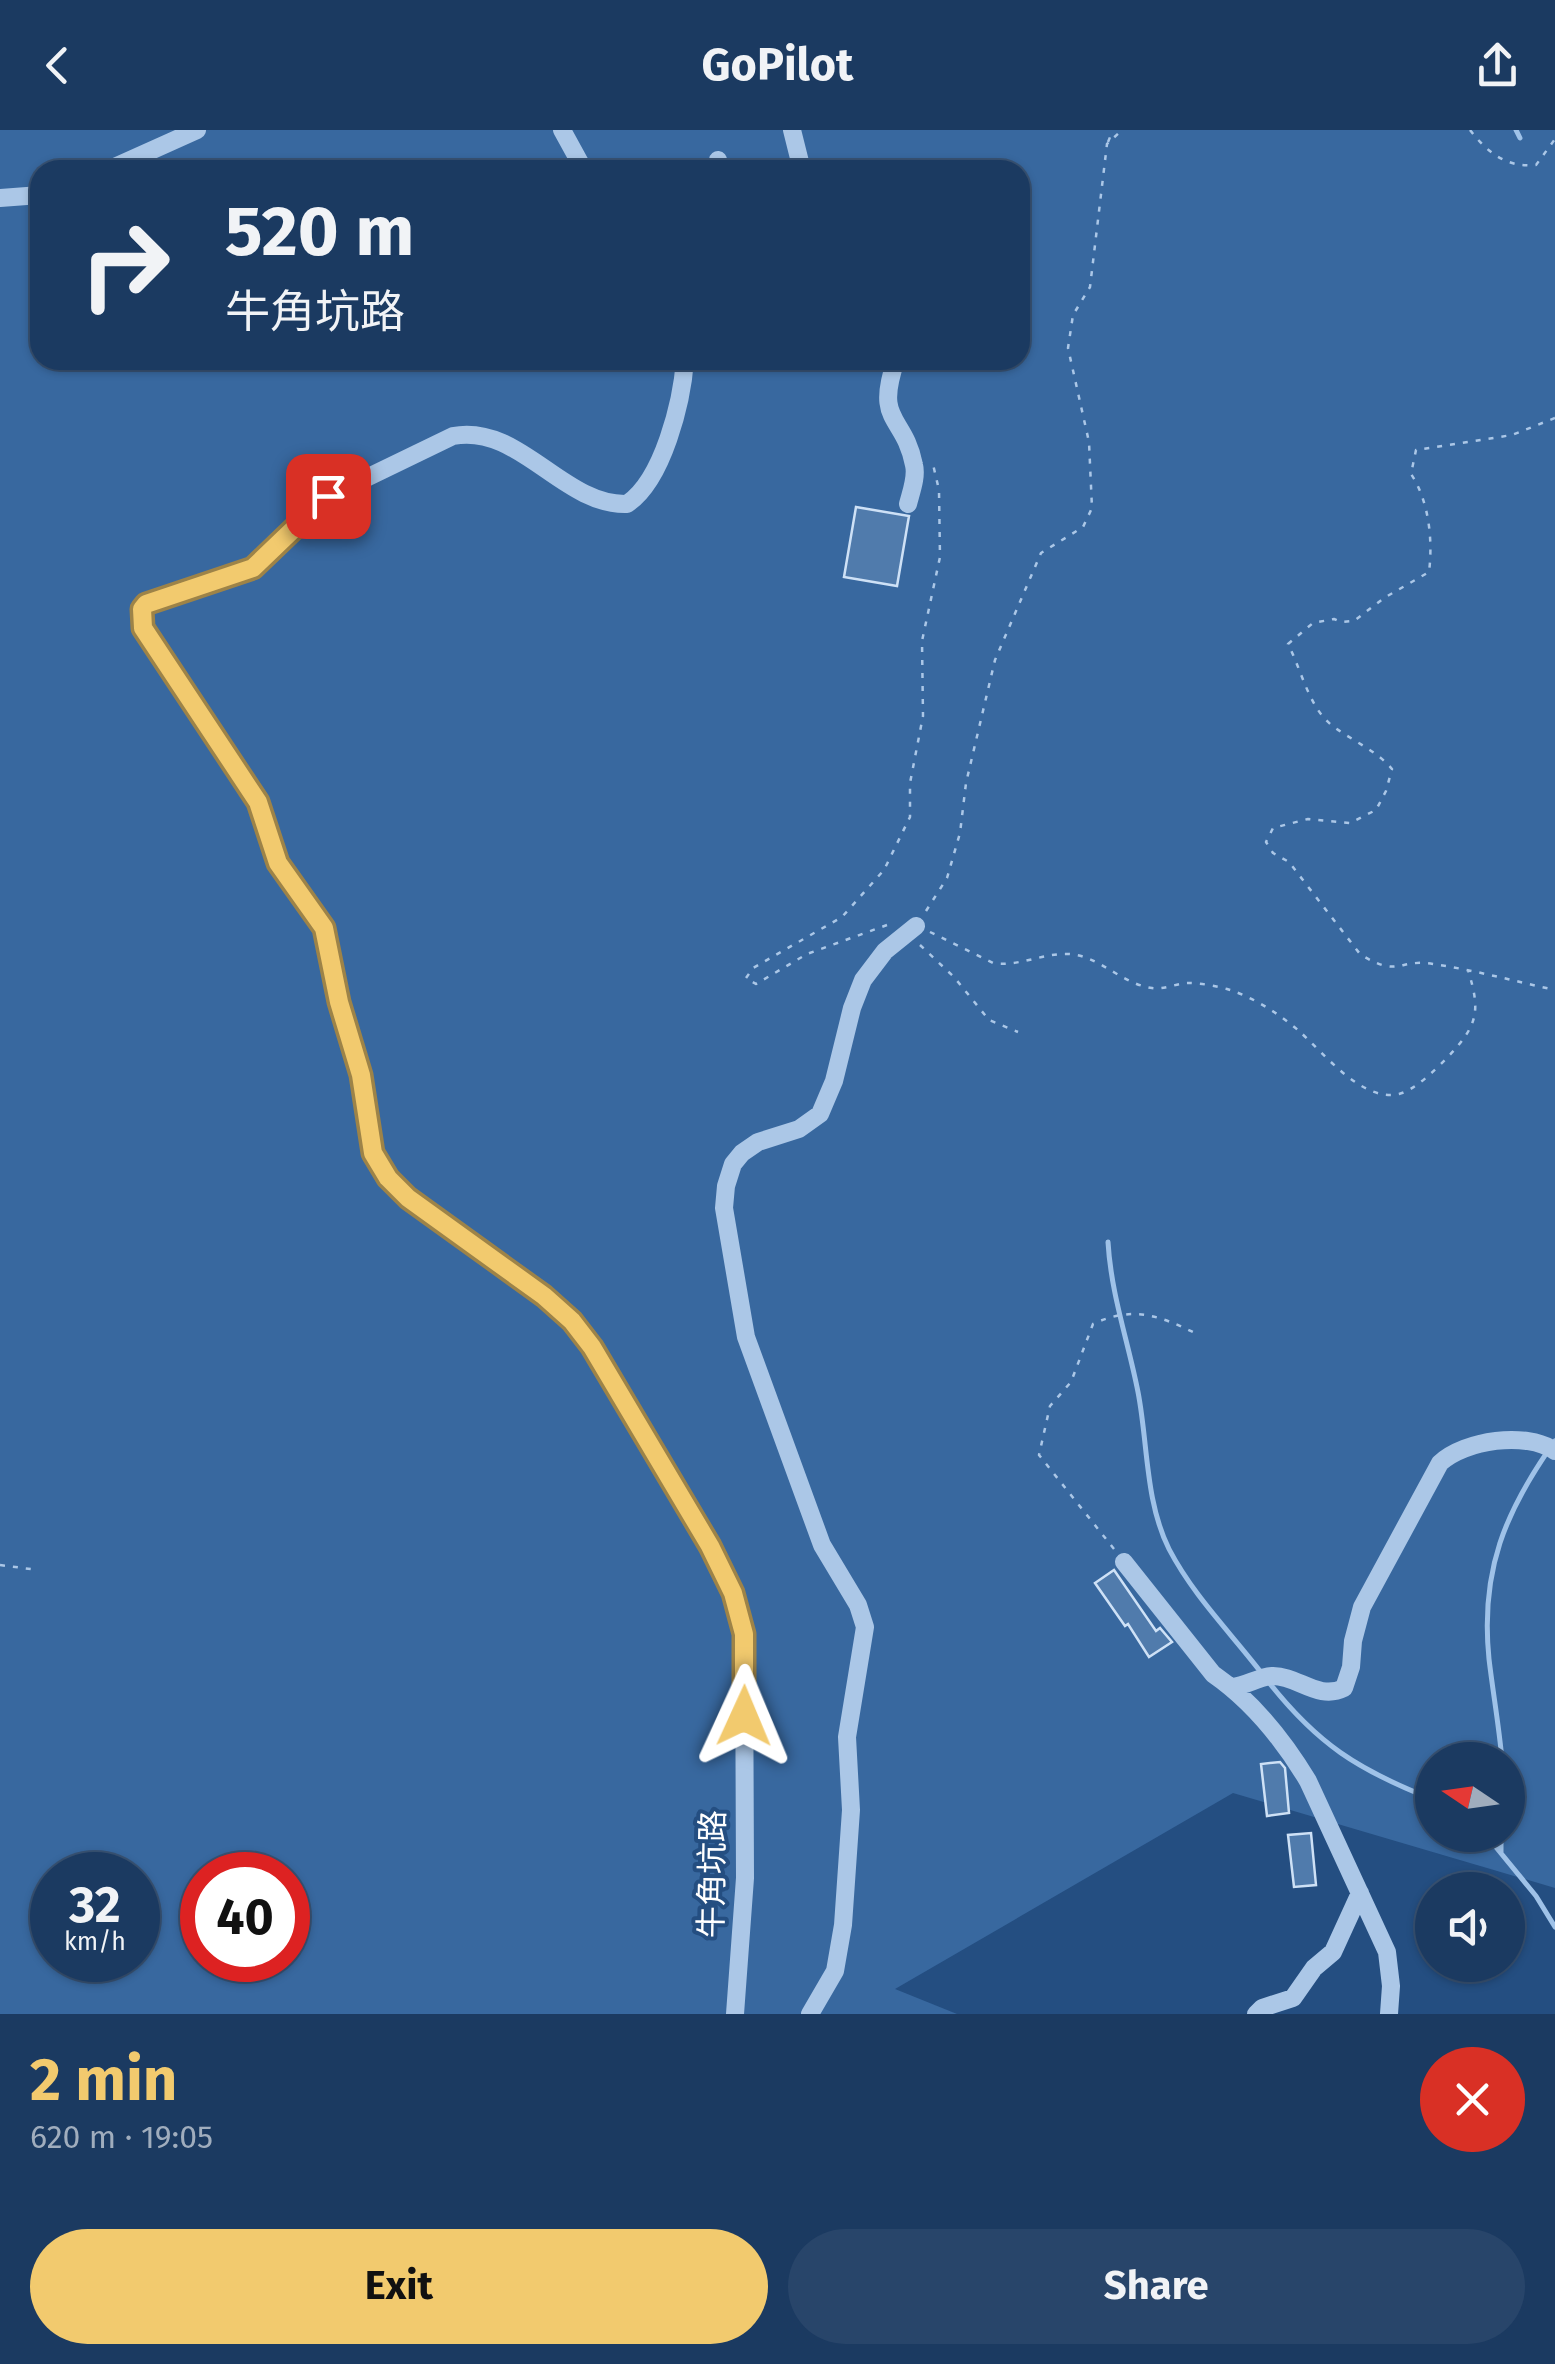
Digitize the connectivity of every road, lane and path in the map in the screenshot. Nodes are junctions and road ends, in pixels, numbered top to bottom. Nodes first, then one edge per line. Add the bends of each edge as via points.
1 (196, 130) edge
2 (562, 130) edge
3 (792, 130) edge
4 (1113, 130) edge
5 (1122, 130) edge
6 (1470, 130) edge
7 (1555, 140) edge
8 (1107, 144) junction
9 (130, 160) edge
10 (578, 160) edge
11 (800, 160) edge
12 (30, 195) edge
13 (0, 198) edge
14 (684, 370) edge
15 (894, 370) edge
16 (1555, 418) edge
17 (928, 454) dead end
18 (908, 504) dead end
19 (890, 924) dead end
20 (913, 929) junction
21 (1468, 970) junction
22 (1555, 990) edge
23 (1018, 1032) dead end
24 (1197, 1334) dead end
25 (1555, 1452) edge
26 (1124, 1562) joint
27 (0, 1565) edge
28 (38, 1570) dead end
29 (1232, 1687) junction
30 (1360, 1894) junction
31 (736, 2014) edge
32 (810, 2014) edge
33 (1256, 2014) edge
34 (1389, 2014) edge

1 - 9 street
2 - 10 street
3 - 11 street
4 - 8 path
5 - 8 path
6 - 7 path via 1486,151 1521,166 1536,165
8 - 20 path via 1090,288 1073,315 1068,348 1089,442 1092,508 1084,528 1041,553 994,660 947,878
12 - 13 street
14 - 31 street, 牛角坑路 via 651,481 627,504 603,502 493,438 453,436 328,496 253,568 155,598 141,619 258,802 278,863 324,928 373,1153 388,1178 572,1321 733,1593 746,1678
15 - 18 street via 886,402 915,467
16 - 21 path via 1512,435 1416,450 1410,474 1432,545 1429,572 1354,621 1313,623 1288,644 1313,704 1331,726 1392,769 1376,810 1350,823 1308,819 1276,826 1266,842 1360,954 1400,968 1426,962
17 - 19 path via 937,470 940,557 922,641 923,716 910,817 884,870 842,917 752,968 746,978 756,984 807,954
20 - 21 path via 993,962 1072,954 1155,989 1188,982 1227,989 1268,1007 1352,1080 1382,1094 1400,1094 1466,1038 1477,998
20 - 23 path via 923,951 989,1020
20 - 32 street via 863,980 820,1114 742,1153 726,1186 746,1337 822,1544 865,1627 847,1737 843,1925 835,1971
21 - 22 path
24 - 26 path via 1159,1316 1113,1314 1094,1324 1071,1382 1050,1406 1039,1455
25 - 29 street via 1532,1440 1494,1443 1450,1453 1440,1463 1362,1606 1344,1688 1331,1693 1273,1676
26 - 29 street via 1213,1674
27 - 28 path
29 - 30 street via 1294,1757
30 - 33 street via 1333,1952 1293,1998
30 - 34 street via 1386,1952

